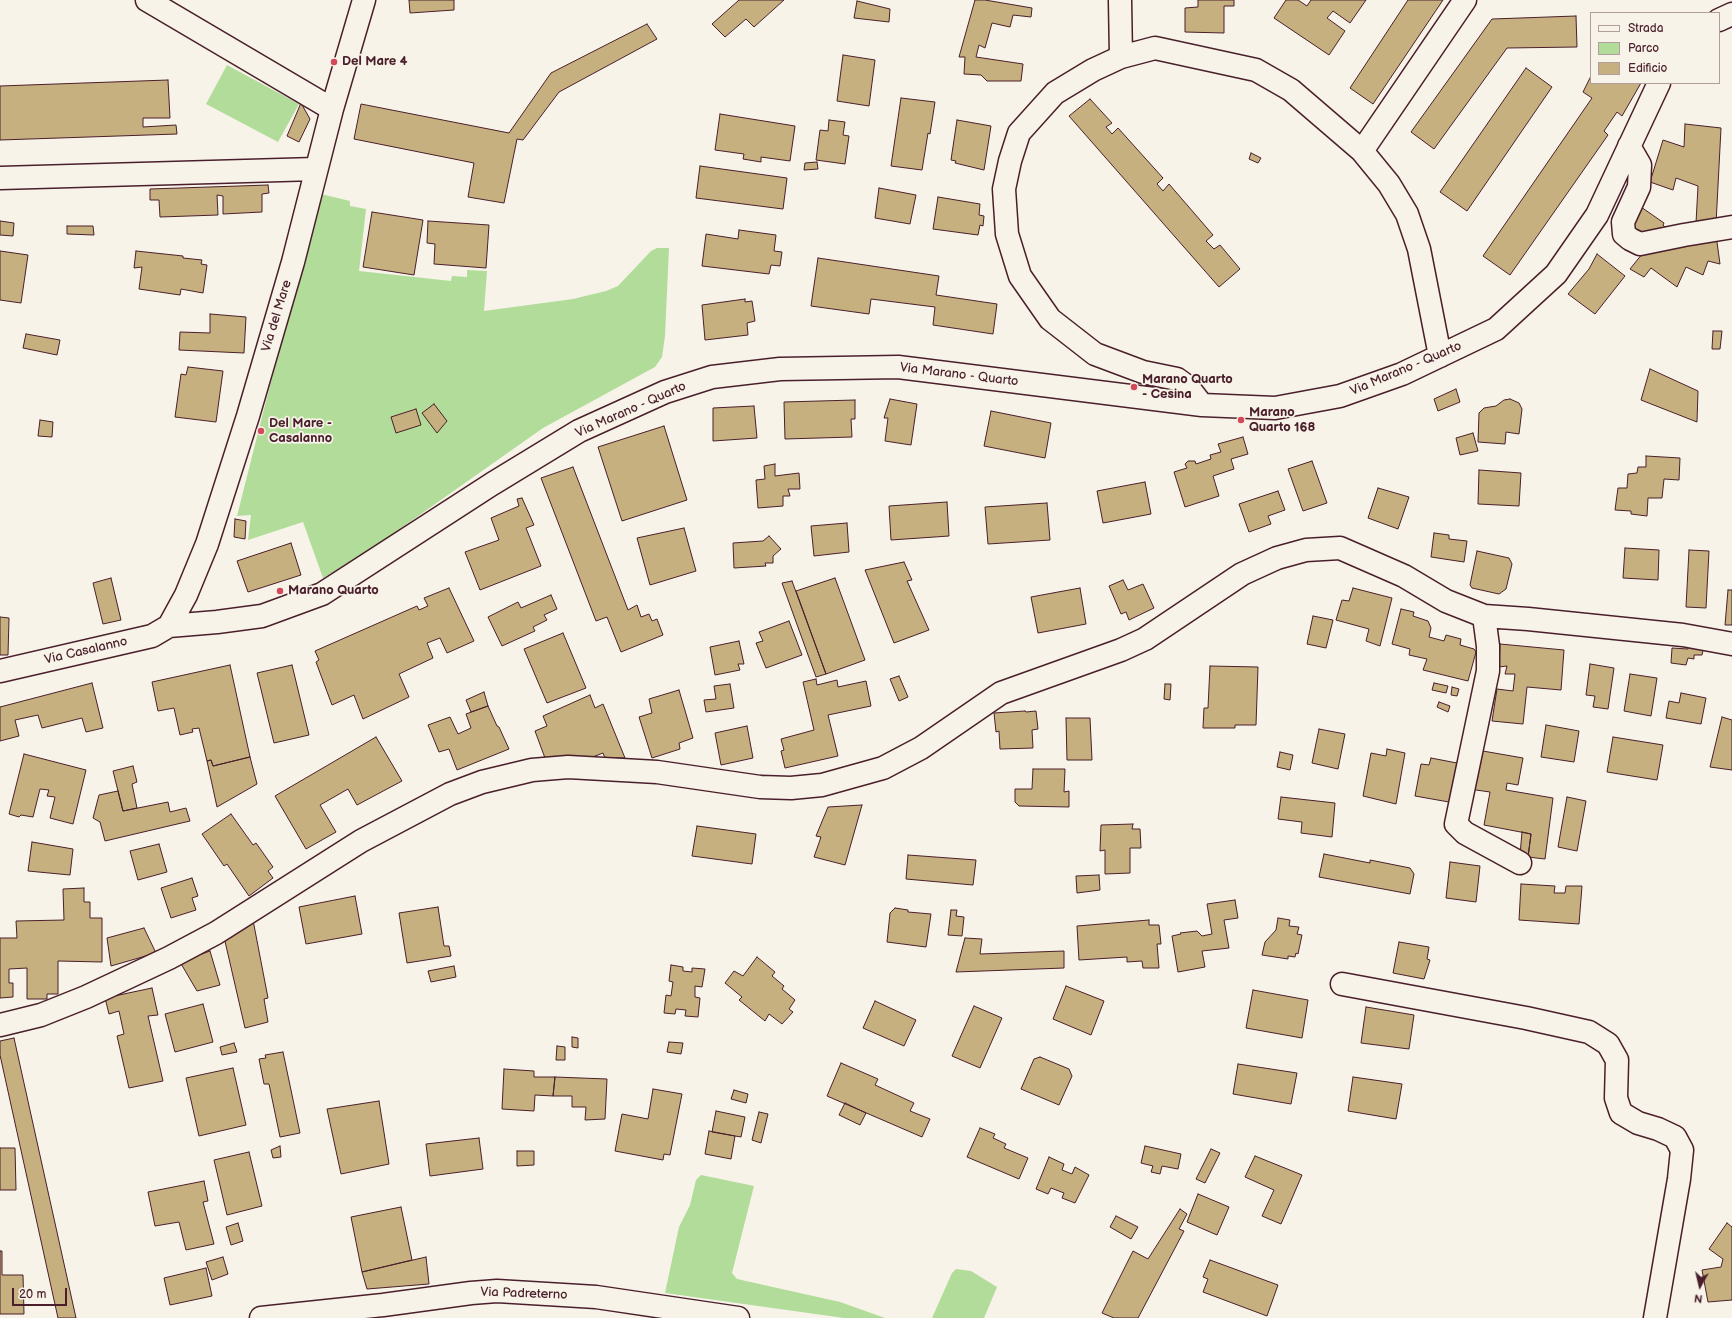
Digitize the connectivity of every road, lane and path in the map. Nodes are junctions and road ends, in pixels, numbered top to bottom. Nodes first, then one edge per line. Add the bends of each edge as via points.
1 (147, 0) edge
2 (364, 0) edge
3 (1120, 0) edge
4 (1465, 0) edge
5 (1732, 14) edge
6 (1720, 20) edge
7 (1121, 57) junction
8 (1659, 84) edge
9 (332, 110) junction
10 (1629, 146) junction
11 (1362, 151) junction
12 (316, 169) junction
13 (0, 178) edge
14 (1732, 227) edge
15 (1440, 356) junction
16 (1202, 405) junction
17 (1484, 616) junction
18 (170, 626) junction
19 (1732, 644) edge
20 (0, 671) edge
21 (1520, 863) dead end
22 (1342, 984) dead end
23 (0, 1025) edge
24 (261, 1318) edge
25 (738, 1318) edge
26 (1655, 1318) edge

1 - 9 street
2 - 9 street, Via del Mare
3 - 7 street
4 - 11 street
5 - 6 street
7 - 11 street via 1155,48 1256,70 1291,90
7 - 16 street via 1055,93 1019,133 1004,189 1007,234 1020,276 1050,319 1095,354 1143,372 1177,379 1188,387
8 - 10 street, Via Marano - Quarto
9 - 12 street, Via del Mare
10 - 14 street via 1640,165 1639,187 1623,222 1624,234 1630,239 1640,244
10 - 15 street, Via Marano - Quarto via 1597,215 1556,274 1496,329
11 - 15 street via 1389,184 1407,214 1419,249
12 - 13 street
12 - 18 street, Via del Mare via 293,262 248,416 207,544
15 - 16 street, Via Marano - Quarto via 1402,374 1340,396 1275,408
16 - 18 street, Via Marano - Quarto via 898,367 780,369 712,376 665,392 579,431 322,594 262,616
17 - 19 street via 1683,635
17 - 21 street via 1488,671 1456,824 1466,833
17 - 23 street via 1446,601 1404,576 1340,548 1306,550 1277,558 1242,574 1145,639 1001,693 921,748 883,768 822,784 791,788 760,787 657,772 568,767 532,770 482,782 450,794 361,841 216,933 169,958 41,1015
18 - 20 street, Via Casalanno via 152,636
22 - 26 street via 1589,1032 1608,1044 1617,1060 1616,1098 1621,1113 1638,1123 1675,1137 1682,1150
24 - 25 street, Via Padreterno via 497,1291 596,1297

